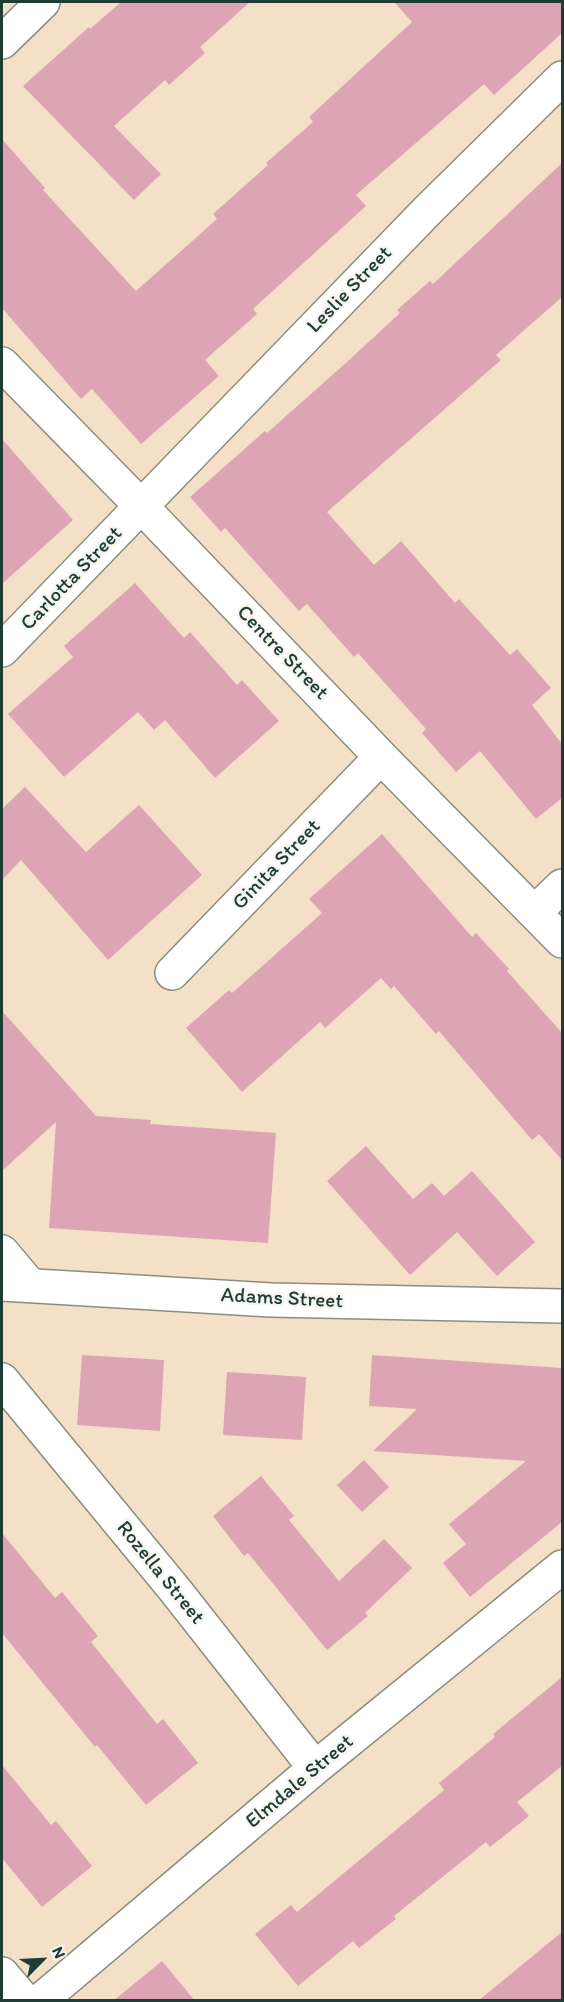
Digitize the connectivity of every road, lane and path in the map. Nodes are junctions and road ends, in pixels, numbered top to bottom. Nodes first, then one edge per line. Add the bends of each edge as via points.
1 (43, 2) edge
2 (2, 42) edge
3 (562, 78) edge
4 (2, 364) edge
5 (142, 507) junction
6 (2, 650) edge
7 (381, 757) junction
8 (562, 886) edge
9 (535, 912) junction
10 (562, 941) edge
11 (172, 973) dead end
12 (2, 1252) edge
13 (15, 1284) edge
14 (562, 1306) edge
15 (2, 1380) edge
16 (562, 1567) edge
17 (315, 1768) junction
18 (2, 1974) edge
19 (24, 2001) edge
20 (40, 2001) edge

1 - 2 street
3 - 5 street, Leslie Street via 428,210
4 - 5 street, Centre Street
5 - 6 street, Carlotta Street
5 - 7 street, Centre Street
7 - 9 street, Centre Street
7 - 11 street, Ginita Street
8 - 9 street
9 - 10 street, Centre Street
12 - 13 street
13 - 14 street, Adams Street via 271,1300
15 - 17 street, Rozella Street via 176,1590
16 - 17 street, Elmdale Street
17 - 20 street, Elmdale Street
18 - 19 street

